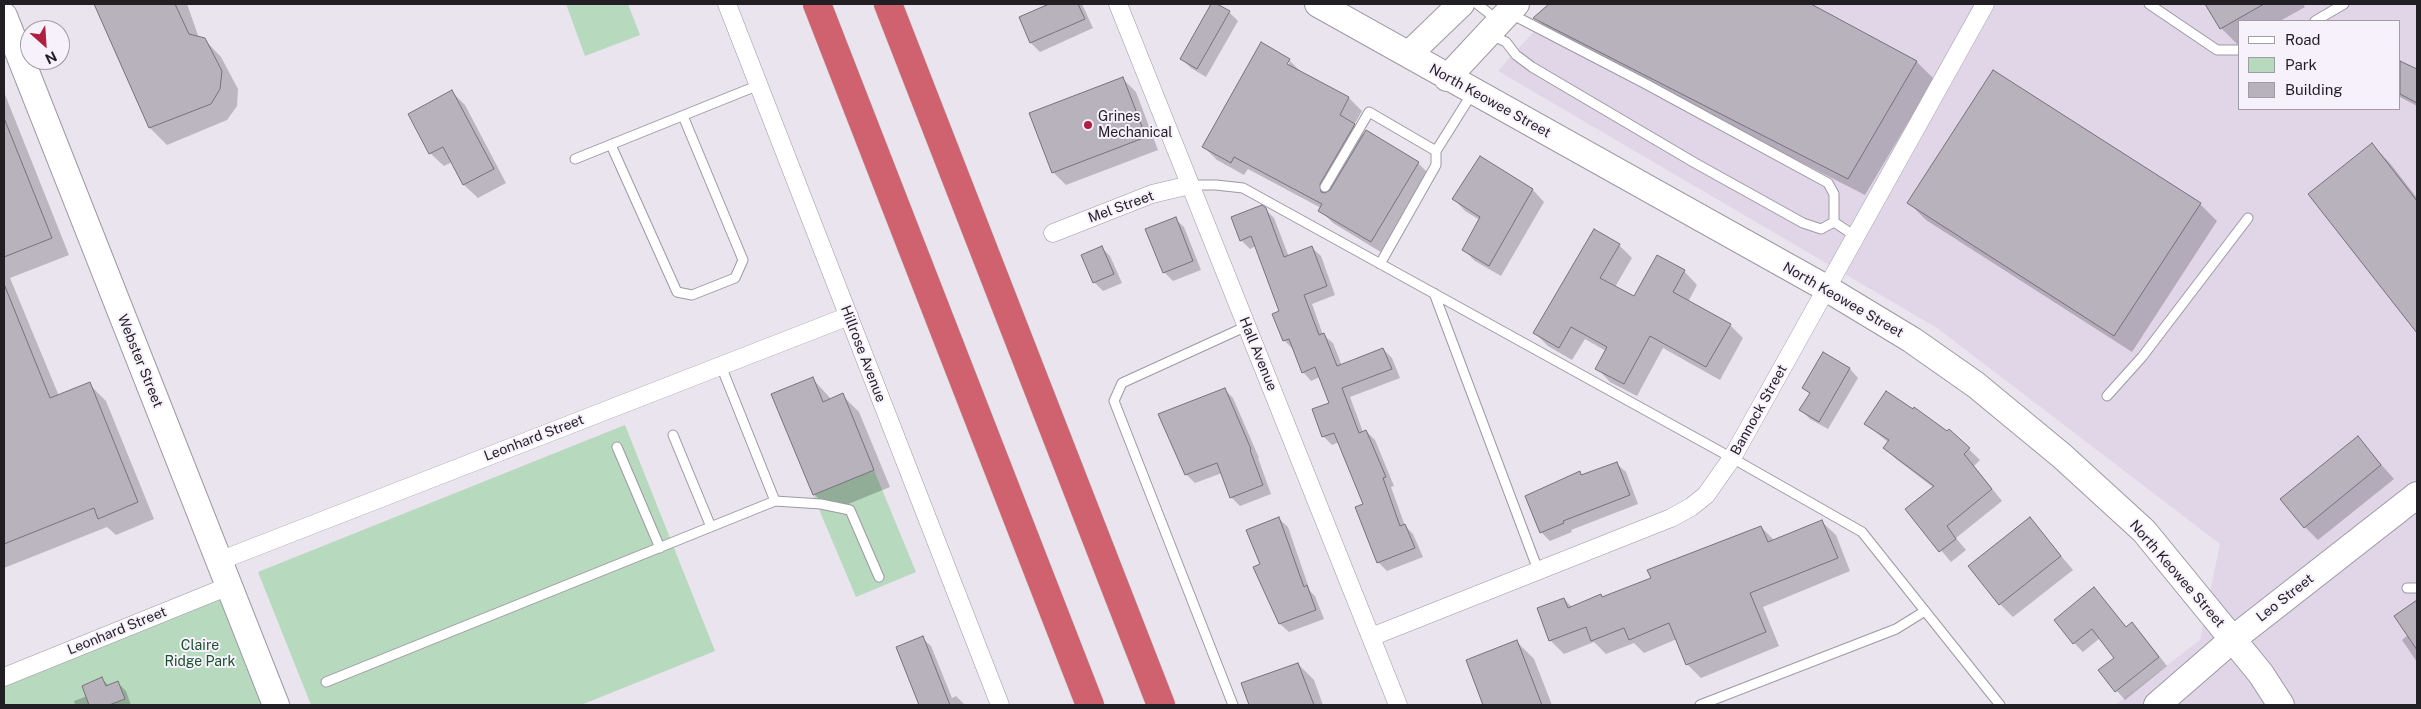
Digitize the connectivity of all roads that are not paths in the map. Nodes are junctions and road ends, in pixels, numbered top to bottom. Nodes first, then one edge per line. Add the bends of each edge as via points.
1 (727, 4) edge
2 (817, 4) edge
3 (888, 4) edge
4 (1118, 4) edge
5 (1318, 4) edge
6 (1460, 4) edge
7 (1477, 4) edge
8 (1985, 4) edge
9 (2149, 4) edge
10 (2344, 4) edge
11 (4, 16) edge
12 (1502, 18) edge
13 (2317, 20) edge
14 (2238, 50) edge
15 (1409, 54) junction
16 (1447, 78) junction
17 (759, 85) junction
18 (1473, 92) junction
19 (682, 116) junction
20 (611, 145) junction
21 (1436, 151) junction
22 (575, 159) dead end
23 (1190, 185) junction
24 (1325, 186) dead end
25 (2248, 218) dead end
26 (1834, 222) junction
27 (1052, 233) dead end
28 (1855, 236) junction
29 (1380, 264) junction
30 (1826, 288) junction
31 (1434, 293) junction
32 (849, 316) junction
33 (1247, 326) junction
34 (721, 366) junction
35 (2107, 396) dead end
36 (673, 435) dead end
37 (617, 447) dead end
38 (1732, 458) junction
39 (2417, 495) edge
40 (775, 501) junction
41 (711, 527) junction
42 (660, 548) junction
43 (219, 561) junction
44 (1538, 570) junction
45 (879, 577) dead end
46 (229, 586) junction
47 (2407, 588) dead end
48 (2417, 588) edge
49 (1925, 611) junction
50 (1371, 637) junction
51 (2233, 639) junction
52 (4, 677) edge
53 (326, 682) dead end
54 (276, 705) edge
55 (1000, 705) edge
56 (1090, 705) edge
57 (1161, 705) edge
58 (1233, 705) edge
59 (1398, 705) edge
60 (1700, 705) edge
61 (2000, 705) edge
62 (2157, 705) edge
63 (2282, 705) edge

1 - 17 street, Hillrose Avenue
2 - 56 highway
3 - 57 highway
4 - 23 street, Hall Avenue
5 - 15 street, North Keowee Street
6 - 15 street
7 - 12 lane
8 - 28 street, Bannock Street
9 - 14 lane via 2217,50
10 - 13 lane
11 - 43 street, Webster Street
12 - 16 street
12 - 26 lane via 1644,83 1828,182 1834,194
12 - 26 lane via 1506,42 1532,67 1803,223 1821,229
15 - 16 street, North Keowee Street
16 - 18 street, North Keowee Street
17 - 19 lane
17 - 32 street, Hillrose Avenue
18 - 21 lane
18 - 30 street, North Keowee Street
19 - 20 lane
19 - 20 lane via 743,260 735,278 692,295 678,292
20 - 22 lane
21 - 24 lane via 1370,112
21 - 29 lane via 1436,165
23 - 27 street, Mel Street via 1152,194
23 - 29 lane via 1243,188
23 - 33 street, Hall Avenue
25 - 35 lane via 2142,357
26 - 28 lane
28 - 30 street, Bannock Street
29 - 31 lane
30 - 38 street, Bannock Street
30 - 51 street, North Keowee Street via 1912,340 1976,385 2056,450 2144,531
31 - 38 lane
31 - 44 lane
32 - 34 street, Leonhard Street
32 - 55 street, Hillrose Avenue
33 - 50 street, Hall Avenue
33 - 58 lane via 1122,383 1114,400
34 - 40 lane
34 - 43 street, Leonhard Street
36 - 41 lane
37 - 42 lane
38 - 44 street, Bannock Street via 1714,486 1691,507 1671,518
38 - 49 lane via 1862,532
39 - 51 street, Leo Street
40 - 41 lane
40 - 45 lane via 821,504 850,510
41 - 42 lane
42 - 53 lane
43 - 46 street, Webster Street
44 - 50 street, Bannock Street
46 - 52 street, Leonhard Street
46 - 54 street, Webster Street
47 - 48 lane
49 - 60 lane via 1896,629
49 - 61 lane
50 - 59 street, Hall Avenue
51 - 62 street, Leo Street
51 - 63 street, North Keowee Street

